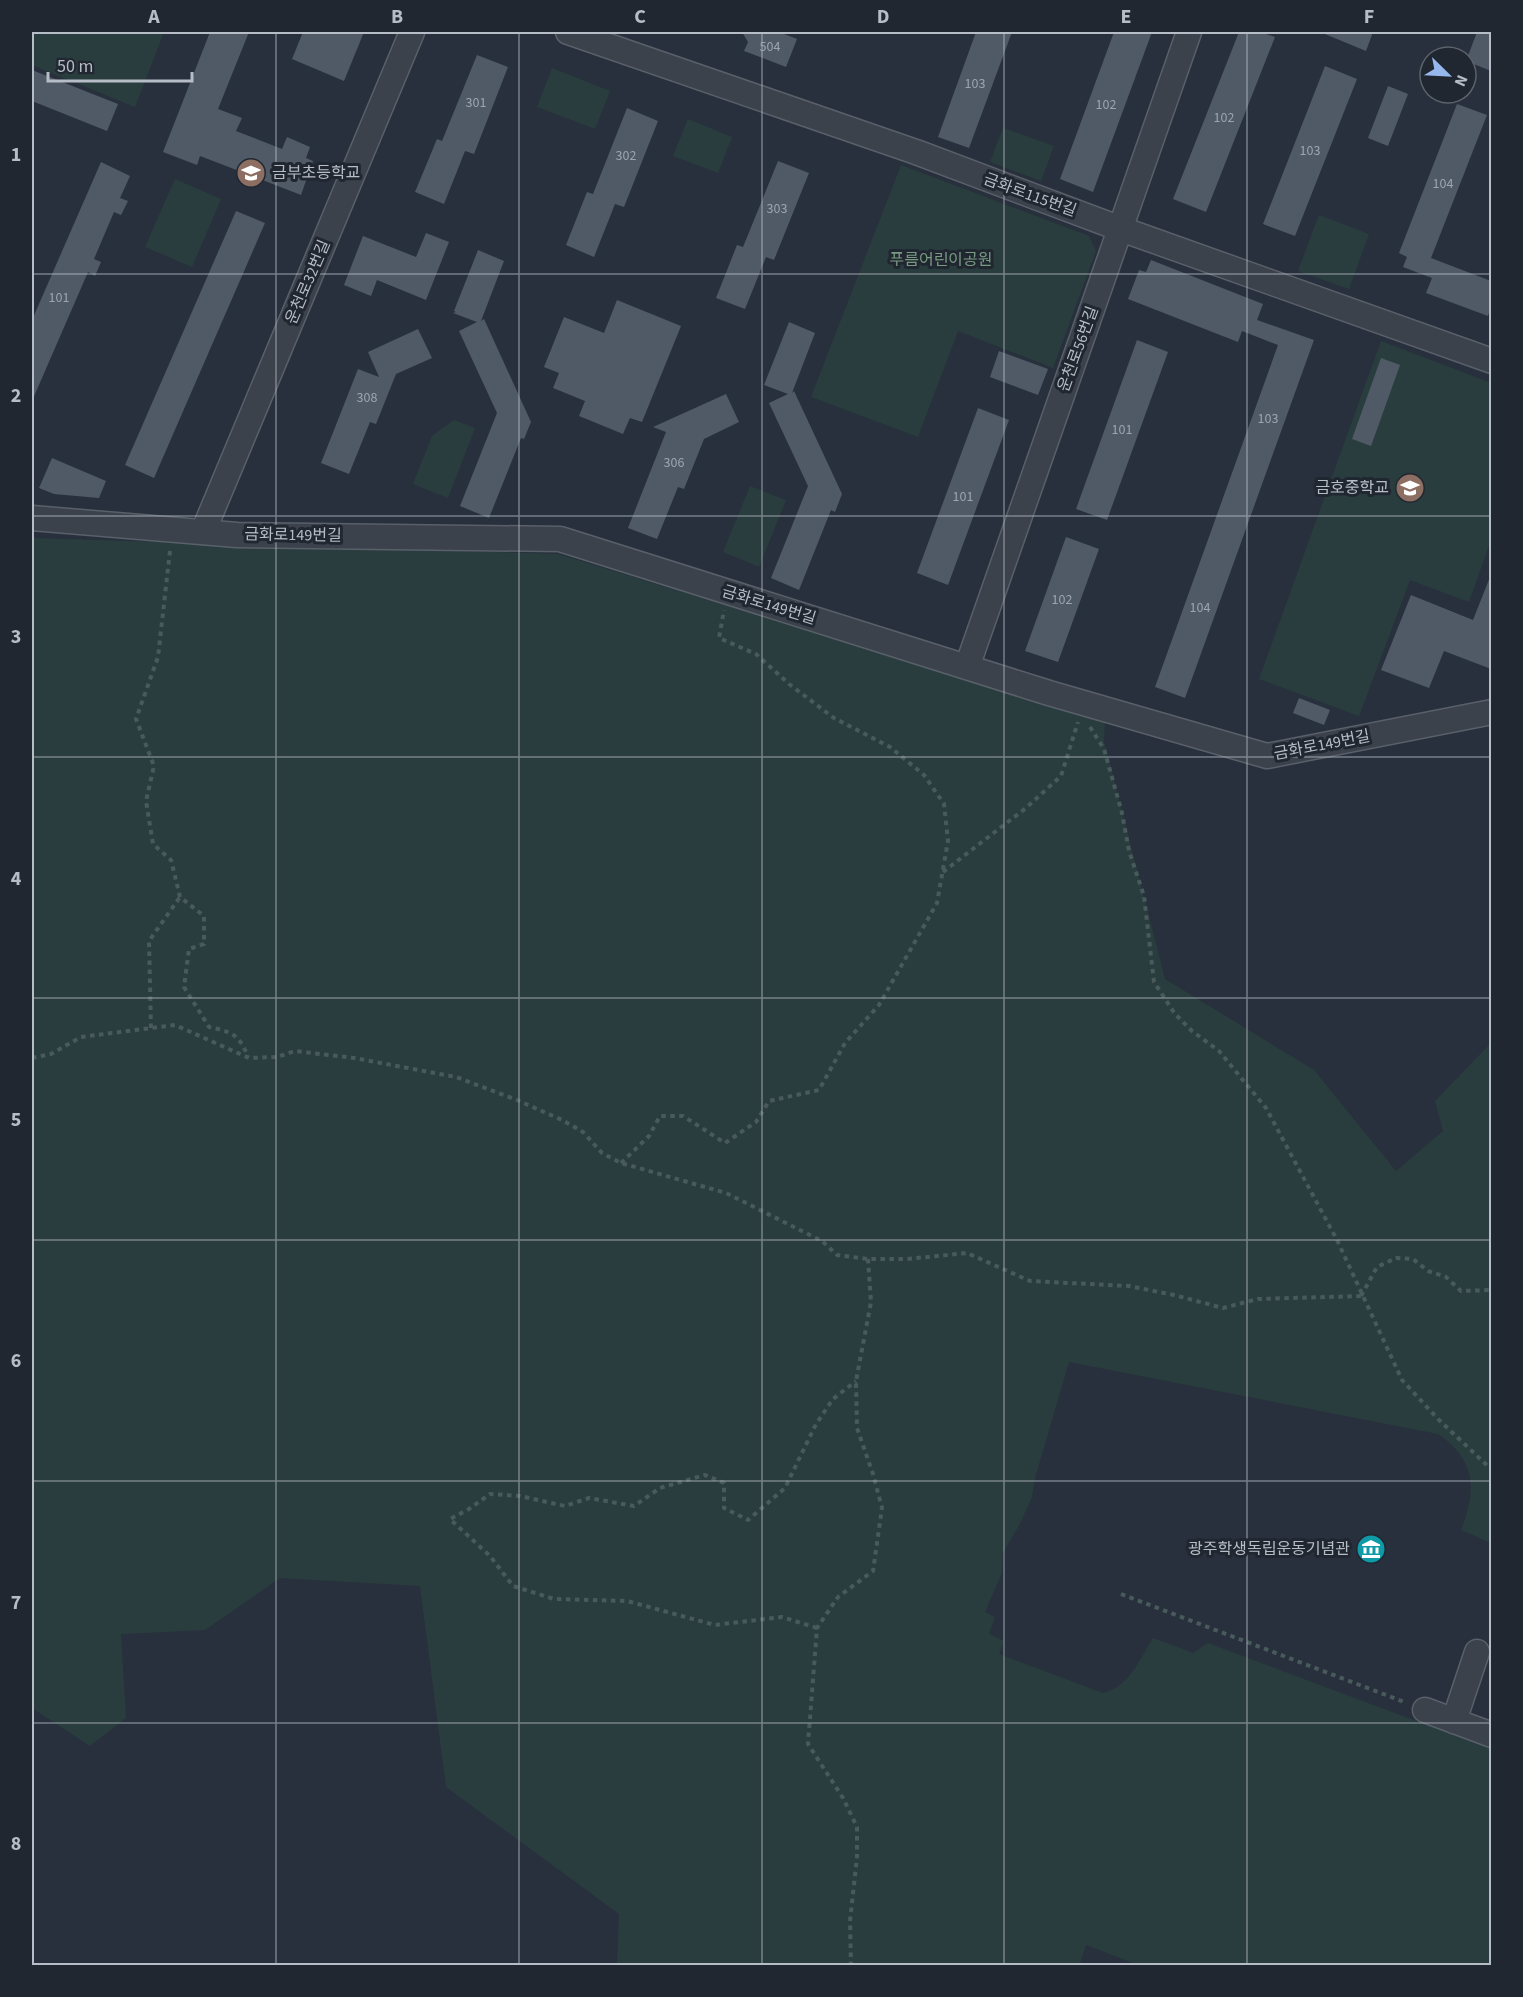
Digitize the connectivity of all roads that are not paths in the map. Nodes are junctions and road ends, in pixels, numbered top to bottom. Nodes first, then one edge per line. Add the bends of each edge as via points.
1 (412, 32) edge
2 (568, 32) edge
3 (1189, 32) edge
4 (1121, 229) junction
5 (1491, 361) edge
6 (32, 518) edge
7 (203, 532) junction
8 (968, 667) junction
9 (1491, 712) edge
10 (1478, 1652) dead end
11 (1425, 1710) road end
12 (1454, 1721) junction
13 (1491, 1735) edge

1 - 7 street, 운천로32번길
2 - 4 street, 금화로115번길 via 916,152
3 - 4 street, 운천로56번길
4 - 5 street, 금화로115번길
4 - 8 street, 운천로56번길
6 - 7 street, 금화로149번길
7 - 8 street, 금화로149번길 via 560,539
8 - 9 street, 금화로149번길 via 1268,756
10 - 12 street
11 - 12 street
12 - 13 street

